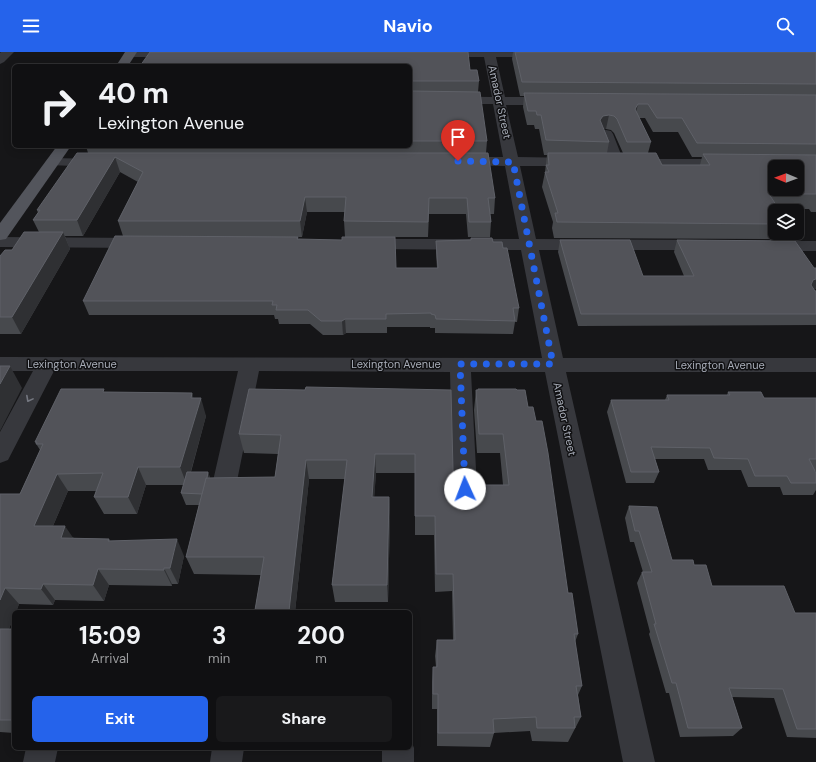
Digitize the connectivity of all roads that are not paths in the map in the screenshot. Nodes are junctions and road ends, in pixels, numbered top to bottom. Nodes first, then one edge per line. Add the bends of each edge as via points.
1 (8, 52) edge
2 (131, 53) edge
3 (489, 53) edge
4 (193, 54) edge
5 (426, 54) edge
6 (553, 54) edge
7 (0, 60) edge
8 (123, 64) edge
9 (412, 100) edge
10 (500, 100) junction
11 (563, 101) edge
12 (606, 134) edge
13 (63, 148) edge
14 (446, 161) edge
15 (53, 162) junction
16 (513, 162) junction
17 (617, 162) junction
18 (112, 163) edge
19 (746, 164) edge
20 (0, 235) edge
21 (0, 242) edge
22 (156, 243) edge
23 (347, 244) edge
24 (529, 244) junction
25 (720, 245) edge
26 (752, 246) edge
27 (816, 246) edge
28 (0, 364) edge
29 (47, 364) junction
30 (250, 364) junction
31 (460, 364) junction
32 (553, 364) junction
33 (816, 365) edge
34 (0, 454) edge
35 (225, 481) edge
36 (465, 489) edge
37 (42, 750) edge
38 (228, 750) edge
39 (398, 750) edge
40 (39, 762) edge
41 (226, 762) edge
42 (398, 762) edge
43 (639, 762) edge

1 - 7 street
2 - 4 street
2 - 8 main road
3 - 5 street
3 - 6 street
3 - 10 street, Amador Street
9 - 10 street
10 - 11 street
10 - 16 street, Amador Street
12 - 17 street
13 - 15 main road
14 - 16 street
15 - 18 street
15 - 20 main road
16 - 17 street
16 - 24 street, Amador Street
17 - 19 street via 656,156
21 - 22 street
23 - 24 street
24 - 25 street
24 - 32 street, Amador Street
26 - 27 street
28 - 29 street, Lexington Avenue
29 - 30 street, Lexington Avenue
29 -> 34 street
30 - 31 street, Lexington Avenue
30 - 35 street
31 - 32 street, Lexington Avenue
31 - 36 street
32 - 33 street, Lexington Avenue
32 - 43 street, Amador Street
37 - 40 street
38 - 41 street
39 - 42 street

